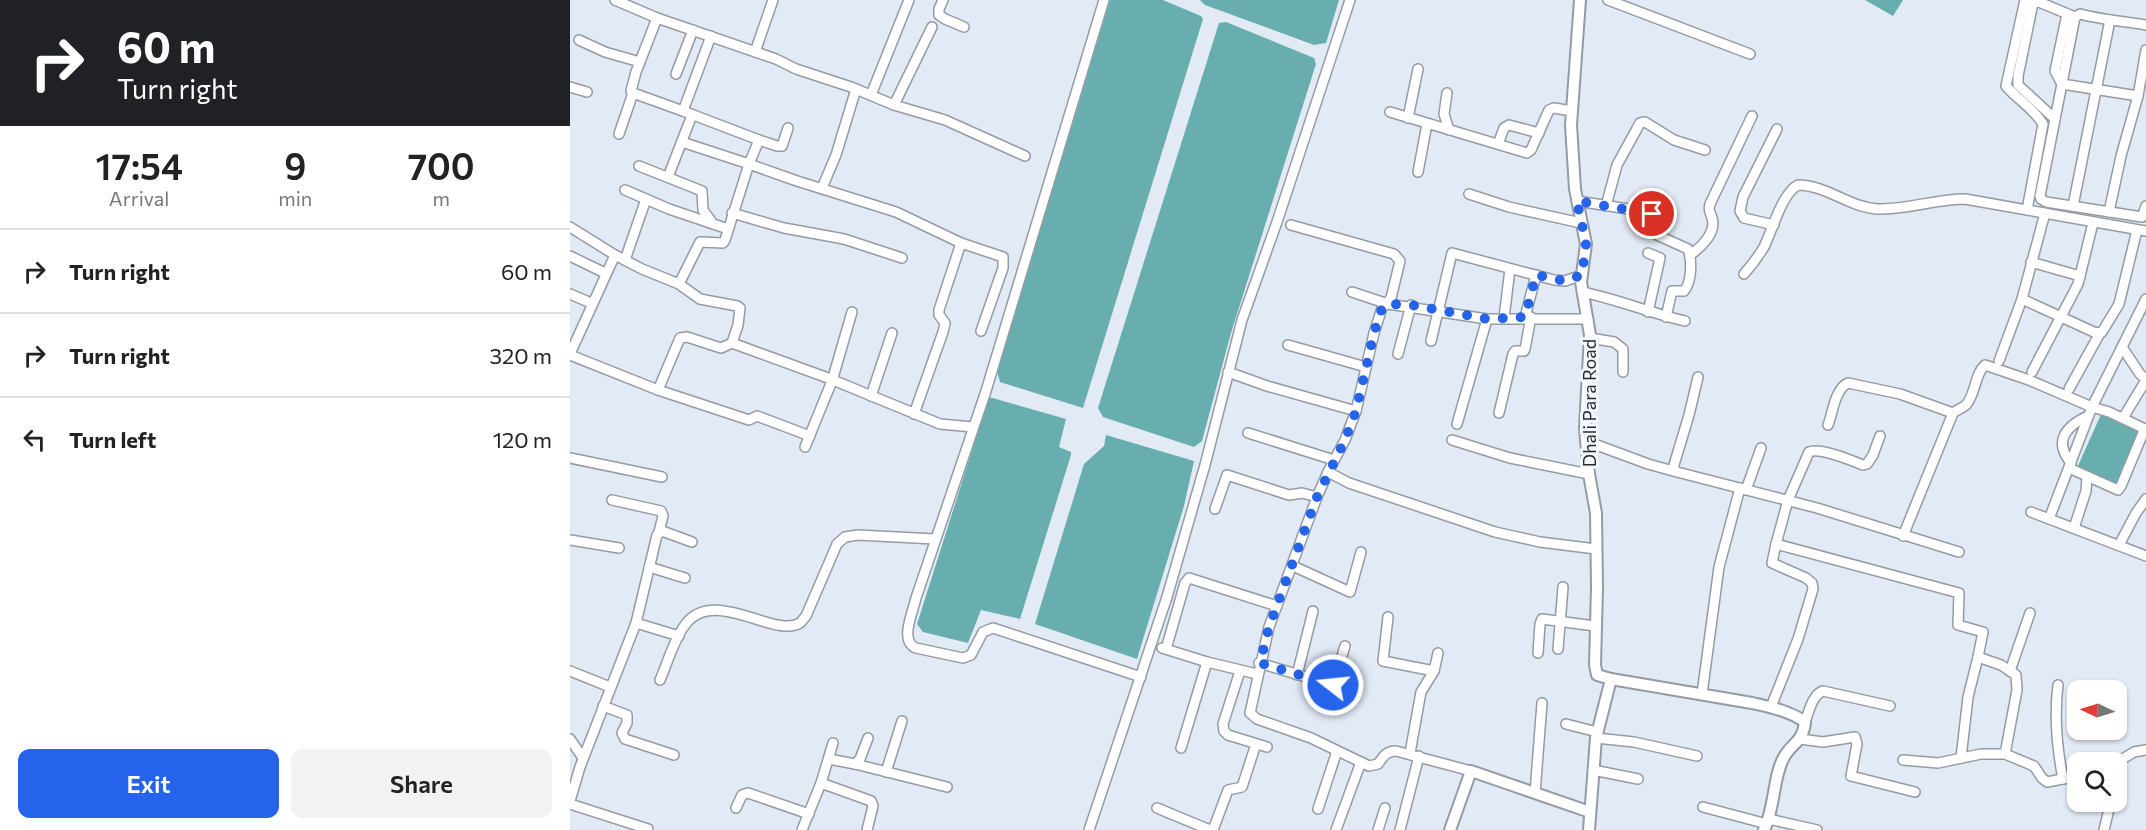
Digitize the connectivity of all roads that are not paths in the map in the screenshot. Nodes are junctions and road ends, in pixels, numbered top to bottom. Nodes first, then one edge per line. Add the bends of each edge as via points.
1 (615, 0) edge
2 (773, 0) edge
3 (909, 0) edge
4 (942, 0) edge
5 (1104, 0) edge
6 (1350, 0) edge
7 (1580, 0) edge
8 (1608, 0) edge
9 (2025, 0) edge
10 (2071, 15) junction
11 (657, 18) junction
12 (2110, 21) junction
13 (2146, 25) edge
14 (932, 27) dead end
15 (964, 27) dead end
16 (693, 30) junction
17 (711, 36) junction
18 (579, 40) dead end
19 (754, 52) junction
20 (2146, 52) edge
21 (1750, 54) dead end
22 (640, 62) junction
23 (1418, 69) dead end
24 (676, 74) dead end
25 (2062, 84) junction
26 (570, 87) edge
27 (856, 89) junction
28 (2097, 90) junction
29 (587, 92) dead end
30 (633, 93) junction
31 (1447, 93) dead end
32 (871, 95) junction
33 (2138, 96) junction
34 (894, 105) junction
35 (682, 111) junction
36 (1572, 111) junction
37 (1390, 112) dead end
38 (692, 115) junction
39 (1752, 116) dead end
40 (1408, 118) junction
41 (2055, 119) junction
42 (1428, 124) junction
43 (788, 128) dead end
44 (1777, 129) dead end
45 (1449, 130) junction
46 (1539, 133) junction
47 (619, 134) dead end
48 (759, 140) junction
49 (682, 142) junction
50 (1498, 144) junction
51 (1705, 150) dead end
52 (1025, 156) dead end
53 (749, 164) junction
54 (639, 166) dead end
55 (1418, 172) dead end
56 (668, 177) junction
57 (822, 188) junction
58 (626, 190) dead end
59 (1469, 194) dead end
60 (646, 199) junction
61 (1577, 201) junction
62 (1606, 206) junction
63 (2073, 206) junction
64 (2146, 206) edge
65 (2027, 210) junction
66 (2109, 212) junction
67 (732, 213) junction
68 (2045, 213) junction
69 (713, 223) junction
70 (1581, 223) junction
71 (2094, 223) junction
72 (1291, 225) dead end
73 (1774, 225) junction
74 (570, 227) edge
75 (728, 230) junction
76 (2141, 231) edge
77 (961, 243) junction
78 (1648, 253) dead end
79 (615, 255) junction
80 (1690, 255) junction
81 (570, 256) edge
82 (902, 258) dead end
83 (625, 260) junction
84 (2031, 261) junction
85 (1510, 269) junction
86 (605, 273) junction
87 (1744, 274) dead end
88 (1536, 275) junction
89 (1582, 275) junction
90 (2080, 276) junction
91 (679, 284) junction
92 (1352, 292) dead end
93 (1582, 292) junction
94 (570, 294) edge
95 (2022, 299) junction
96 (2146, 299) edge
97 (591, 303) junction
98 (1388, 304) junction
99 (1411, 305) junction
100 (1438, 310) junction
101 (852, 312) dead end
102 (1648, 312) junction
103 (2061, 316) junction
104 (1528, 317) junction
105 (1666, 317) junction
106 (1504, 318) junction
107 (1487, 319) junction
108 (1588, 319) junction
109 (1685, 321) dead end
110 (981, 331) dead end
111 (892, 333) dead end
112 (2100, 333) junction
113 (1590, 338) junction
114 (1431, 341) dead end
115 (732, 343) junction
116 (1288, 345) dead end
117 (2122, 346) junction
118 (570, 354) edge
119 (1398, 354) dead end
120 (1999, 362) dead end
121 (1366, 367) junction
122 (1228, 372) junction
123 (1623, 372) dead end
124 (2032, 372) dead end
125 (1698, 377) dead end
126 (2146, 380) edge
127 (832, 381) junction
128 (2069, 388) dead end
129 (658, 390) junction
130 (871, 396) junction
131 (2092, 407) junction
132 (1356, 411) junction
133 (1499, 413) dead end
134 (1953, 413) junction
135 (914, 414) junction
136 (2088, 416) junction
137 (2123, 418) junction
138 (1457, 424) dead end
139 (1828, 425) dead end
140 (973, 427) junction
141 (1248, 433) dead end
142 (810, 436) junction
143 (1880, 436) dead end
144 (1452, 440) dead end
145 (1586, 441) junction
146 (805, 447) dead end
147 (1761, 448) dead end
148 (570, 458) edge
149 (1334, 460) junction
150 (2070, 466) junction
151 (1328, 472) junction
152 (1677, 472) junction
153 (1589, 474) junction
154 (662, 477) dead end
155 (2087, 477) junction
156 (1743, 489) junction
157 (1317, 497) junction
158 (2146, 499) edge
159 (612, 500) dead end
160 (1788, 500) junction
161 (1215, 509) dead end
162 (2031, 512) dead end
163 (2049, 519) junction
164 (2074, 528) junction
165 (659, 532) junction
166 (1903, 536) junction
167 (935, 539) junction
168 (570, 540) edge
169 (692, 542) dead end
170 (1776, 544) junction
171 (2119, 545) junction
172 (619, 548) dead end
173 (1596, 549) junction
174 (1361, 552) dead end
175 (1959, 552) dead end
176 (2146, 556) edge
177 (1293, 566) junction
178 (648, 567) junction
179 (685, 578) dead end
180 (1563, 587) dead end
181 (1277, 606) junction
182 (1313, 611) dead end
183 (2030, 613) dead end
184 (1388, 617) dead end
185 (1560, 621) junction
186 (636, 623) junction
187 (1595, 626) junction
188 (678, 636) junction
189 (1152, 644) junction
190 (1345, 646) dead end
191 (1166, 649) junction
192 (1557, 649) dead end
193 (1438, 653) dead end
194 (1539, 653) dead end
195 (1978, 657) junction
196 (1207, 662) junction
197 (1260, 663) junction
198 (570, 671) edge
199 (1240, 671) junction
200 (1434, 671) junction
201 (2010, 671) junction
202 (1257, 674) junction
203 (1297, 675) junction
204 (1141, 677) junction
205 (1611, 679) junction
206 (660, 680) dead end
207 (2058, 684) dead end
208 (610, 687) junction
209 (1702, 694) junction
210 (1542, 703) dead end
211 (603, 706) junction
212 (1890, 706) dead end
213 (1771, 707) junction
214 (902, 722) dead end
215 (1805, 722) junction
216 (1566, 724) dead end
217 (1596, 735) junction
218 (868, 738) dead end
219 (570, 739) edge
220 (1800, 739) junction
221 (833, 743) dead end
222 (1256, 744) junction
223 (1267, 747) dead end
224 (1180, 748) dead end
225 (2146, 750) edge
226 (1337, 751) junction
227 (2005, 754) junction
228 (674, 755) dead end
229 (1414, 755) junction
230 (1697, 756) dead end
231 (2127, 756) edge
232 (583, 758) junction
233 (1961, 758) junction
234 (829, 759) junction
235 (1904, 760) dead end
236 (1361, 762) junction
237 (855, 764) junction
238 (1593, 770) junction
239 (1471, 771) junction
240 (886, 772) junction
241 (1638, 778) dead end
242 (2067, 778) edge
243 (2063, 779) junction
244 (821, 783) junction
245 (947, 787) dead end
246 (1914, 792) dead end
247 (1535, 793) junction
248 (570, 803) edge
249 (1703, 807) dead end
250 (736, 808) dead end
251 (1157, 808) dead end
252 (1318, 808) dead end
253 (1385, 808) dead end
254 (1590, 812) junction
255 (2108, 812) edge
256 (809, 814) junction
257 (1766, 824) edge
258 (648, 829) edge
259 (802, 830) edge
260 (867, 830) edge
261 (1089, 830) edge
262 (1212, 830) edge
263 (1336, 830) edge
264 (1378, 830) edge
265 (1400, 830) edge
266 (1450, 830) edge
267 (1589, 830) edge
268 (1817, 830) edge
269 (2104, 830) edge

1 - 11 street
2 - 19 street
3 - 32 street
4 - 15 street via 939,15
5 - 140 street
6 - 122 street
7 - 36 street, Dhali Para Road
8 - 21 street
9 - 65 street via 2006,86 2035,111 2043,124
10 - 12 street
10 - 25 street
10 - 41 street via 2033,3 2018,76 2018,84
11 - 16 street
11 - 22 street
12 - 13 street
12 - 28 street
14 - 34 street
16 - 17 street
16 - 24 street
17 - 19 street
17 - 35 street
18 - 22 street
19 - 27 street
20 - 33 street
22 - 30 street via 631,87
23 - 40 street
25 - 28 street
25 - 41 street
26 - 29 street
27 - 32 street
27 - 57 street
28 - 33 street
28 - 63 street
30 - 35 street
30 - 47 street
31 - 45 street via 1444,114
32 - 34 street
33 - 66 street
34 - 52 street via 945,120
35 - 38 street
36 - 46 street via 1551,108
36 - 61 street, Dhali Para Road
37 - 40 street
38 - 48 street
38 - 49 street
39 - 80 street via 1710,204 1710,232 1702,246
40 - 42 street
41 - 63 street via 2040,196 2046,202
42 - 45 street
42 - 55 street
43 - 48 street via 782,146
44 - 73 street via 1743,197 1740,211 1744,218
45 - 50 street
46 - 50 street via 1509,125
46 - 50 street via 1527,153
48 - 53 street
49 - 53 street
49 - 56 street
51 - 62 street via 1640,123 1617,165
53 - 57 street
53 - 67 street
54 - 56 street
56 - 69 street via 703,192 703,210
57 - 77 street via 896,212
58 - 60 street
59 - 70 street
60 - 69 street
60 - 83 street
61 - 62 street
61 - 70 street, Dhali Para Road
62 - 80 street via 1652,214 1655,233 1684,246
63 - 66 street
64 - 66 street via 2142,217
65 - 68 street
65 - 73 street via 1944,199 1876,209 1814,186 1798,185 1787,194
67 - 75 street
67 - 82 street
68 - 71 street
68 - 84 street
69 - 75 street
70 - 89 street, Dhali Para Road via 1586,244
71 - 76 street
71 - 90 street
72 - 98 street via 1394,254 1400,266
73 - 87 street via 1760,254
74 - 79 street
75 - 91 street via 723,243 700,242
76 - 112 street via 2119,304
77 - 110 street via 1004,259
77 - 135 street via 939,310 945,323
78 - 102 street via 1660,260
79 - 83 street
79 - 86 street
80 - 105 street via 1688,286 1684,291 1671,291
81 - 86 street
83 - 91 street
84 - 90 street
84 - 95 street
85 - 88 street
85 - 100 street via 1452,253
85 - 106 street
86 - 97 street
88 - 89 street via 1565,281
88 - 104 street
89 - 93 street, Dhali Para Road
90 - 103 street
91 - 115 street via 700,299 740,308
92 - 98 street
93 - 102 street
93 - 108 street, Dhali Para Road
94 - 97 street
95 - 103 street
95 - 120 street
96 - 117 street
97 - 118 street
98 - 99 street
98 - 121 street via 1380,313
99 - 100 street
99 - 119 street
100 - 107 street
100 - 114 street
101 - 127 street
102 - 105 street
103 - 112 street
103 - 124 street
104 - 106 street
104 - 108 street
104 - 133 street via 1525,350 1513,354
105 - 109 street
106 - 107 street
107 - 138 street
108 - 113 street, Dhali Para Road
111 - 130 street
112 - 128 street
113 - 123 street via 1614,342 1623,350
113 - 145 street, Dhali Para Road
115 - 127 street
115 - 129 street via 721,348 680,338
116 - 121 street
117 - 126 street
117 - 131 street
118 - 129 street
121 - 132 street
122 - 132 street
122 - 189 street
125 - 152 street via 1674,465
126 - 137 street
127 - 130 street
127 - 142 street
129 - 142 street via 749,420 757,416
130 - 135 street
131 - 134 street via 1985,365 1970,399
131 - 136 street
131 - 137 street
132 - 149 street
134 - 139 street via 1900,394 1848,383 1840,390
134 - 166 street
135 - 140 street via 940,424
136 - 150 street
136 - 150 street via 2071,425 2063,438 2063,452
137 - 155 street via 2144,430 2121,486 2115,490
140 - 167 street
141 - 149 street
142 - 146 street
143 - 160 street via 1873,455 1863,465 1820,450 1809,452
144 - 153 street via 1510,458
145 - 152 street
145 - 153 street, Dhali Para Road
147 - 156 street
148 - 154 street
149 - 151 street
150 - 155 street
150 - 163 street
151 - 157 street
151 - 173 street via 1349,483 1495,532
152 - 156 street
153 - 173 street, Dhali Para Road via 1596,513
155 - 164 street
156 - 160 street
156 - 209 street via 1719,567
157 - 161 street via 1289,495 1227,475
157 - 177 street
158 - 171 street
159 - 165 street via 661,511
160 - 166 street
160 - 170 street
162 - 163 street
163 - 164 street
164 - 171 street
165 - 169 street
165 - 178 street
166 - 175 street
167 - 188 street via 845,537 837,544 800,623 779,625 718,610 693,617
167 - 204 street via 908,631 910,646 963,658 971,654 983,632 993,628
168 - 172 street
170 - 195 street via 1959,593 1958,625 1983,632
170 - 213 street via 1772,563 1806,578 1813,589
171 - 176 street
173 - 187 street, Dhali Para Road
174 - 177 street via 1350,592
177 - 181 street
178 - 179 street
178 - 186 street
180 - 185 street
181 - 191 street via 1190,578 1185,583
181 - 197 street
182 - 203 street
183 - 201 street
184 - 200 street via 1383,661
185 - 187 street
185 - 192 street
185 - 194 street via 1540,621
186 - 188 street
186 - 208 street
187 - 205 street, Dhali Para Road via 1596,671
188 - 206 street
189 - 191 street
189 - 204 street
190 - 203 street via 1333,685
191 - 196 street
193 - 200 street
195 - 201 street
195 - 233 street via 1968,697
196 - 199 street
196 - 224 street
197 - 202 street
197 - 203 street
198 - 208 street
199 - 202 street
199 - 222 street via 1224,731
200 - 229 street via 1421,692
201 - 227 street via 2016,675 2017,690
202 - 226 street via 1250,707 1252,717
204 - 261 street
205 - 209 street
205 - 217 street
207 - 243 street via 2056,727
208 - 211 street
209 - 213 street
210 - 247 street
211 - 228 street via 627,715 622,733 625,739
211 - 232 street
212 - 215 street via 1823,691 1815,697
213 - 215 street
214 - 240 street
215 - 220 street
216 - 217 street
217 - 230 street
217 - 238 street
218 - 237 street
219 - 232 street
220 - 246 street via 1855,737 1851,776
220 - 257 street via 1784,757
221 - 234 street
222 - 223 street
222 - 262 street via 1242,787 1229,788
225 - 231 street
226 - 236 street
226 - 252 street
227 - 233 street via 1993,752
227 - 243 street via 2034,766 2044,781
229 - 236 street via 1390,751 1374,767
229 - 239 street
229 - 265 street
232 - 248 street
233 - 235 street via 1938,763
234 - 237 street
234 - 244 street
236 - 263 street
237 - 240 street
238 - 241 street
238 - 254 street
239 - 247 street
239 - 266 street
240 - 245 street
242 - 243 street
244 - 256 street
244 - 260 street via 871,801
247 - 254 street
248 - 258 street
249 - 257 street
250 - 256 street via 742,795 748,793
251 - 262 street
253 - 264 street
254 - 267 street
255 - 269 street
256 - 259 street
257 - 268 street

